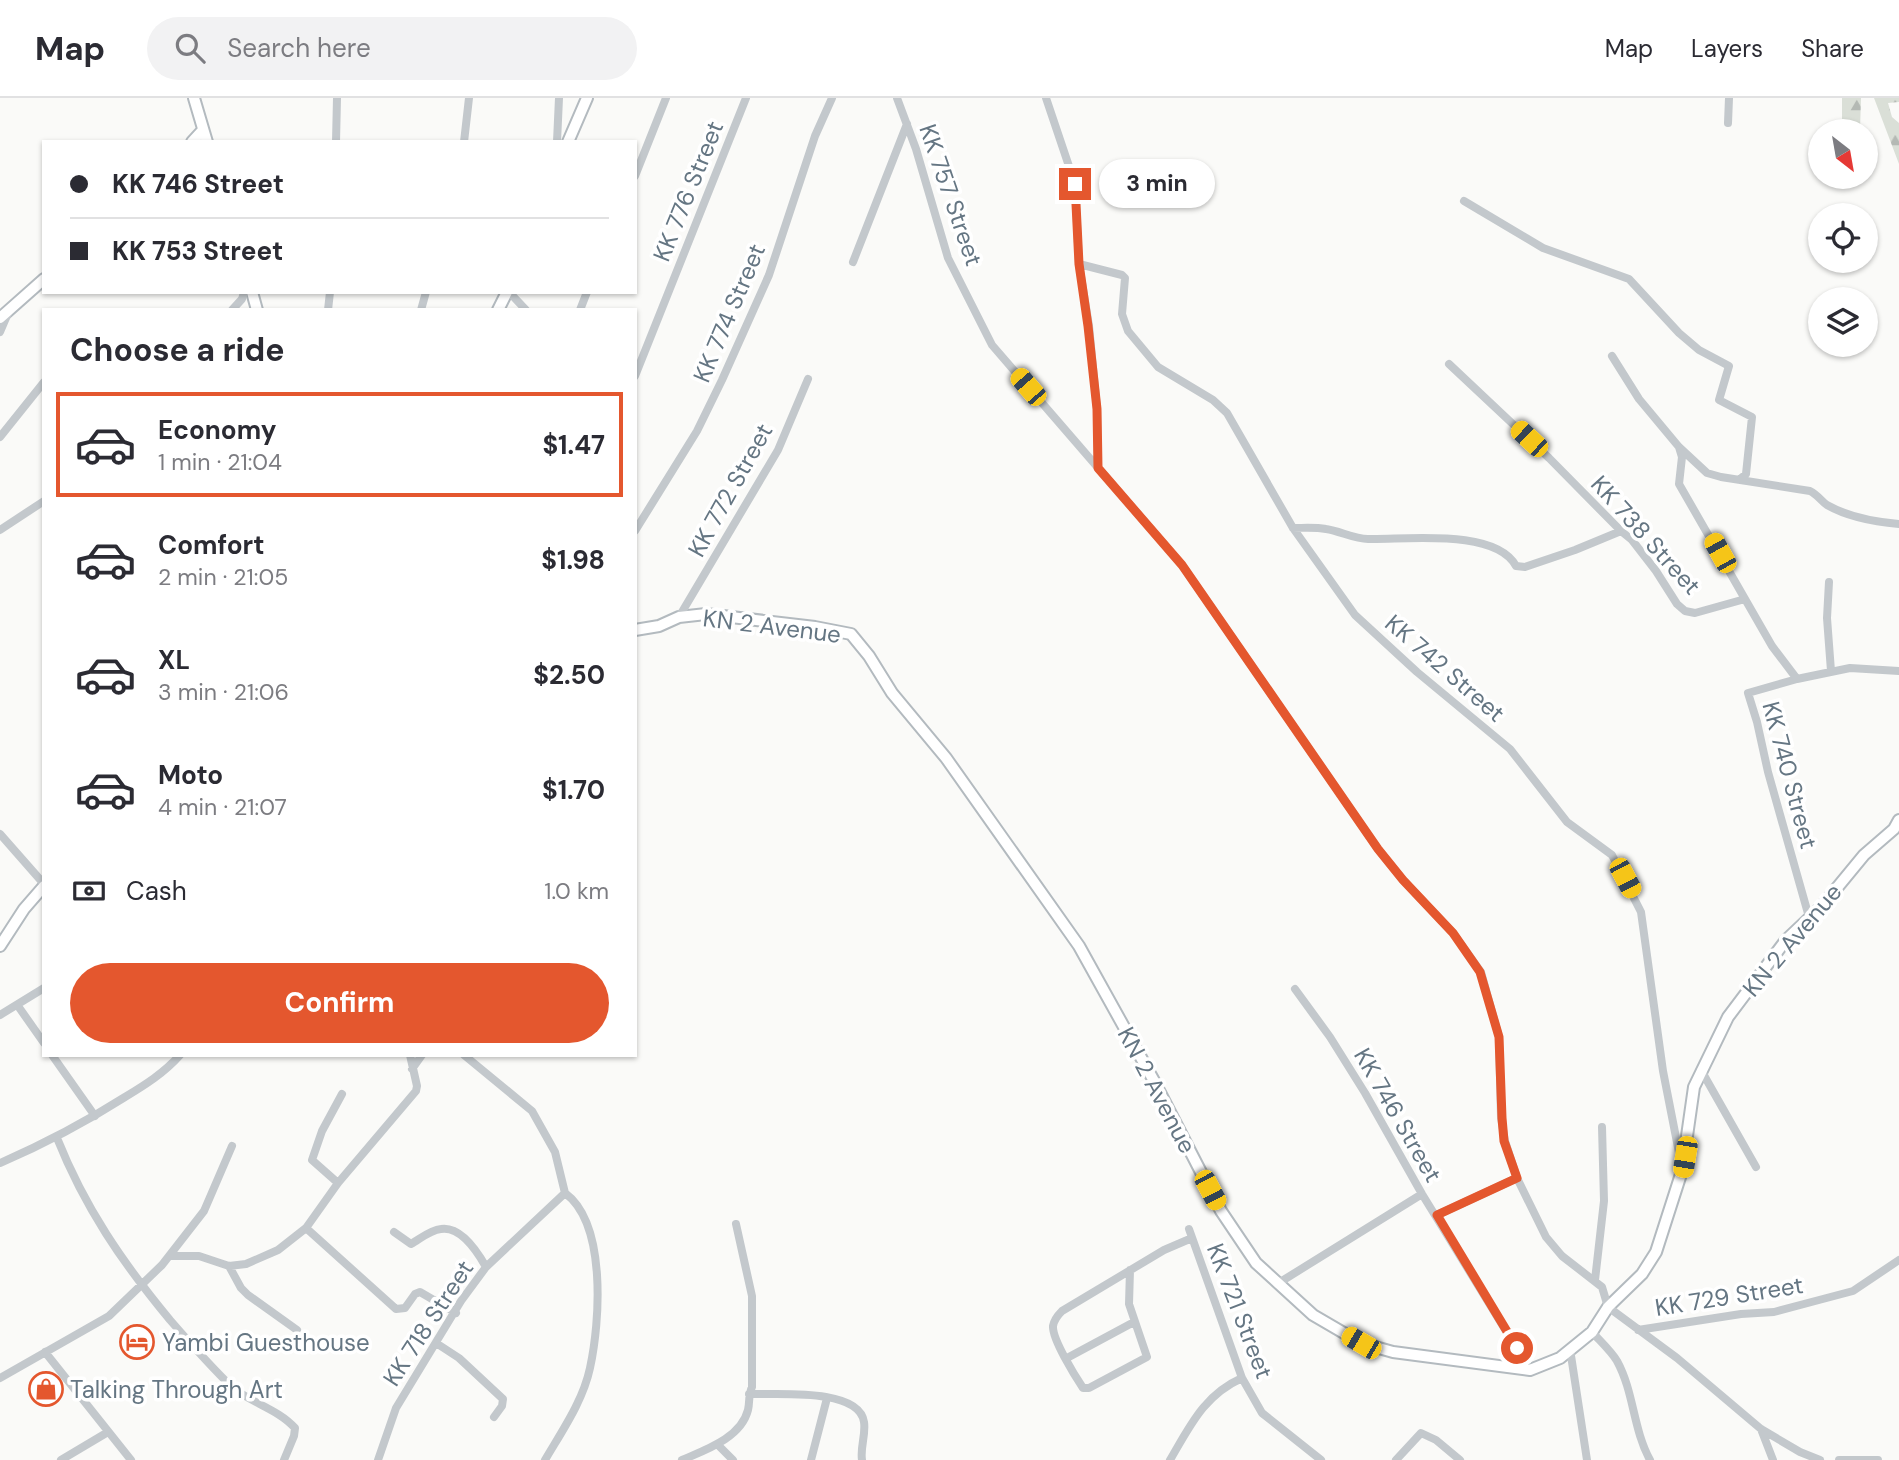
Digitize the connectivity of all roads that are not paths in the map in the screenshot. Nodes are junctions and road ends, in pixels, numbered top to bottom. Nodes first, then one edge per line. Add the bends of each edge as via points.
1 (194, 98) edge
2 (337, 98) edge
3 (469, 98) edge
4 (559, 98) edge
5 (587, 98) edge
6 (666, 98) edge
7 (746, 98) edge
8 (832, 98) edge
9 (898, 98) edge
10 (1046, 98) edge
11 (1729, 98) edge
12 (1728, 123) dead end
13 (907, 124) junction
14 (203, 130) junction
15 (194, 140) edge
16 (206, 140) edge
17 (336, 140) edge
18 (464, 140) edge
19 (557, 140) edge
20 (569, 140) edge
21 (637, 171) edge
22 (1464, 201) dead end
23 (853, 262) dead end
24 (1079, 264) junction
25 (42, 281) edge
26 (510, 294) edge
27 (10, 308) junction
28 (524, 308) edge
29 (0, 318) edge
30 (0, 332) edge
31 (1612, 356) dead end
32 (1449, 364) dead end
33 (637, 371) edge
34 (808, 379) dead end
35 (42, 384) edge
36 (0, 437) edge
37 (1679, 447) junction
38 (1098, 468) junction
39 (1740, 479) junction
40 (42, 502) edge
41 (1899, 524) edge
42 (637, 528) edge
43 (1293, 528) junction
44 (0, 530) edge
45 (1621, 531) junction
46 (1829, 582) dead end
47 (1745, 599) junction
48 (679, 617) junction
49 (637, 630) edge
50 (1831, 671) junction
51 (1899, 671) edge
52 (1797, 679) junction
53 (1899, 820) edge
54 (0, 834) edge
55 (42, 883) edge
56 (42, 887) edge
57 (1809, 917) junction
58 (0, 946) edge
59 (42, 989) edge
60 (1295, 989) dead end
61 (18, 1006) junction
62 (0, 1015) edge
63 (42, 1040) edge
64 (53, 1057) edge
65 (178, 1057) edge
66 (410, 1057) edge
67 (421, 1057) edge
68 (466, 1057) edge
69 (412, 1069) junction
70 (1701, 1070) junction
71 (342, 1094) dead end
72 (95, 1116) junction
73 (1602, 1127) dead end
74 (57, 1138) junction
75 (232, 1146) dead end
76 (0, 1163) edge
77 (1756, 1167) dead end
78 (1682, 1171) junction
79 (1517, 1178) junction
80 (338, 1182) junction
81 (565, 1193) junction
82 (1422, 1194) junction
83 (1437, 1215) junction
84 (736, 1224) dead end
85 (306, 1228) junction
86 (394, 1232) dead end
87 (171, 1256) junction
88 (1899, 1260) edge
89 (229, 1266) junction
90 (486, 1266) junction
91 (1130, 1270) junction
92 (1595, 1280) junction
93 (141, 1284) junction
94 (1277, 1284) junction
95 (1608, 1307) junction
96 (456, 1313) junction
97 (1134, 1322) junction
98 (297, 1329) dead end
99 (1638, 1331) junction
100 (1592, 1332) junction
101 (436, 1343) junction
102 (1570, 1349) junction
103 (45, 1352) junction
104 (1067, 1358) junction
105 (1530, 1370) junction
106 (0, 1378) edge
107 (1242, 1378) junction
108 (749, 1394) junction
109 (826, 1402) dead end
110 (494, 1417) dead end
111 (1761, 1429) junction
112 (108, 1432) junction
113 (718, 1445) junction
114 (61, 1460) edge
115 (131, 1460) edge
116 (284, 1460) edge
117 (378, 1460) edge
118 (545, 1460) edge
119 (682, 1460) edge
120 (733, 1460) edge
121 (811, 1460) edge
122 (862, 1460) edge
123 (1170, 1460) edge
124 (1321, 1460) edge
125 (1396, 1460) edge
126 (1460, 1460) edge
127 (1587, 1460) edge
128 (1650, 1460) edge
129 (1773, 1460) edge
130 (1820, 1460) edge
131 (1839, 1460) edge
132 (1878, 1460) edge

1 - 14 street
2 - 17 street
3 - 18 street
4 - 19 street
5 - 20 street
6 - 21 street
7 - 33 street, KK 776 Street
8 - 42 street, KK 774 Street via 769,275 727,368 698,430
9 - 13 street, KK 757 Street
10 - 24 street via 1075,184
11 - 12 street
13 - 23 street
13 - 38 street, KK 757 Street via 948,258 992,345
14 - 15 street
14 - 16 street
22 - 39 street via 1543,248 1629,279 1679,333 1729,366 1719,400 1752,417 1746,474
24 - 38 street via 1097,409
24 - 43 street, KK 742 Street via 1125,278 1122,314 1128,331 1158,367 1227,413
25 - 27 street
26 - 28 street
27 - 29 street
27 - 30 street
31 - 37 street via 1639,399
32 - 45 street, KK 738 Street
34 - 48 street, KK 772 Street via 778,450
35 - 36 street
37 - 39 street via 1707,473
37 - 47 street via 1679,484
38 - 79 street, KK 757 Street via 1182,565 1378,849 1453,933 1480,972 1499,1037 1504,1141
39 - 41 street via 1810,491 1825,505
40 - 44 street
43 - 45 street via 1327,528 1365,540 1449,538 1498,550 1510,555 1516,566 1525,567
43 - 78 street, KK 742 Street via 1355,615 1510,749 1567,822 1612,855 1641,912
45 - 47 street, KK 738 Street via 1685,611 1695,613
46 - 50 street
47 - 52 street
48 - 49 street, KN 2 Avenue
48 - 94 street, KN 2 Avenue via 728,615 850,634 947,758 1079,946 1221,1211 1256,1263
50 - 51 street
50 - 52 street
52 - 57 street, KK 740 Street via 1748,693
53 - 57 street, KN 2 Avenue
54 - 55 street
56 - 58 street
57 - 70 street, KN 2 Avenue via 1728,1017
59 - 61 street
60 - 82 street, KK 746 Street via 1365,1093
61 - 62 street
61 - 63 street
64 - 72 street
65 - 72 street via 163,1073
66 - 69 street
67 - 69 street
68 - 81 street via 532,1111 555,1152
69 - 80 street via 416,1091
70 - 77 street
70 - 78 street, KN 2 Avenue via 1694,1087
71 - 80 street via 312,1160
72 - 74 street
73 - 92 street via 1604,1201
74 - 76 street
74 - 93 street via 106,1235
75 - 87 street via 204,1211
78 - 95 street, KN 2 Avenue via 1656,1252 1642,1274
79 - 83 street
79 - 92 street, KK 757 Street via 1546,1237 1562,1256
80 - 85 street
81 - 90 street, KK 718 Street
81 - 118 street via 589,1227 598,1297 590,1368 579,1402
82 - 83 street, KK 746 Street
82 - 94 street
83 - 105 street, KK 746 Street
84 - 108 street via 752,1296
85 - 89 street via 270,1255
85 - 96 street via 396,1309 405,1308 420,1292
86 - 90 street via 411,1244 430,1232 449,1229 465,1238
87 - 89 street via 199,1256
87 - 93 street
88 - 99 street, KK 729 Street via 1853,1291 1774,1312
89 - 98 street via 241,1288
90 - 96 street, KK 718 Street
91 - 97 street
91 - 104 street via 1057,1316 1053,1327
91 - 107 street, KK 721 Street via 1191,1233
92 - 95 street
93 - 103 street via 109,1316
93 - 116 street via 231,1385 293,1425 296,1430
94 - 105 street, KN 2 Avenue via 1312,1315 1361,1343 1393,1352
95 - 99 street
95 - 100 street, KN 2 Avenue
96 - 101 street, KK 718 Street
97 - 104 street
97 - 104 street via 1147,1353 1144,1359 1086,1389
99 - 111 street
100 - 102 street, KN 2 Avenue
100 - 128 street via 1617,1360
101 - 110 street via 503,1399
101 - 117 street, KK 718 Street via 396,1408
102 - 105 street, KN 2 Avenue via 1553,1362
102 - 127 street
103 - 106 street
103 - 112 street
107 - 123 street via 1206,1402
107 - 124 street, KK 721 Street via 1262,1413
108 - 113 street via 743,1420
108 - 122 street via 820,1396 856,1409 864,1421
109 - 121 street
111 - 129 street
111 - 130 street
112 - 114 street
112 - 115 street
113 - 119 street
113 - 120 street
125 - 126 street via 1421,1433
131 - 132 street

